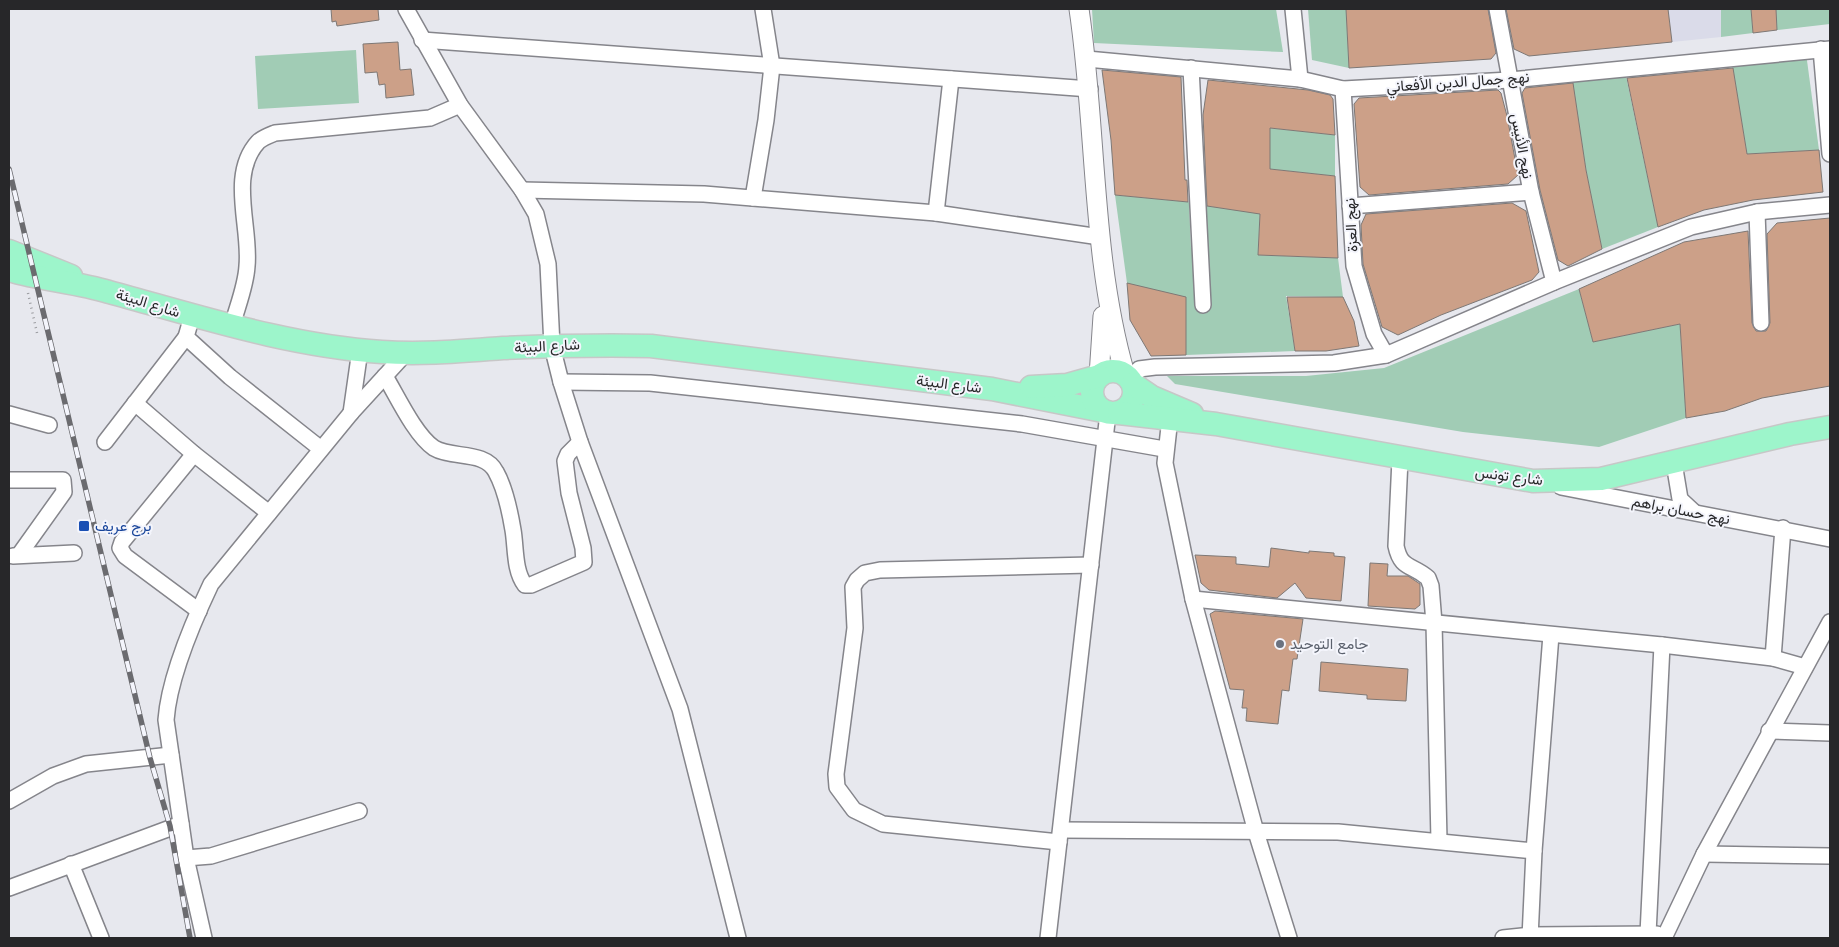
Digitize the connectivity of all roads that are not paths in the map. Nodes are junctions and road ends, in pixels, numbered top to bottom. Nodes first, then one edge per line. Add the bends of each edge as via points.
1 (406, 9) edge
2 (764, 9) edge
3 (1079, 9) edge
4 (1293, 9) edge
5 (1497, 9) edge
6 (422, 40) junction
7 (1826, 49) edge
8 (1086, 59) junction
9 (772, 66) junction
10 (1191, 68) junction
11 (951, 79) junction
12 (1300, 79) junction
13 (1510, 80) junction
14 (1090, 89) junction
15 (1343, 89) junction
16 (460, 105) junction
17 (1830, 154) edge
18 (522, 190) junction
19 (1531, 192) junction
20 (753, 198) junction
21 (1830, 205) edge
22 (1350, 206) junction
23 (1756, 212) junction
24 (936, 213) junction
25 (1100, 237) junction
26 (9, 251) edge
27 (16, 272) edge
28 (1104, 278) junction
29 (1554, 282) junction
30 (106, 291) junction
31 (1203, 304) dead end
32 (1761, 323) dead end
33 (232, 326) junction
34 (189, 327) junction
35 (552, 346) junction
36 (360, 350) junction
37 (406, 353) junction
38 (1386, 355) junction
39 (385, 376) junction
40 (1099, 376) junction
41 (1130, 379) junction
42 (561, 382) junction
43 (992, 389) junction
44 (135, 403) junction
45 (1110, 412) junction
46 (351, 413) junction
47 (9, 414) edge
48 (1170, 418) junction
49 (1216, 424) junction
50 (49, 425) dead end
51 (1830, 427) edge
52 (1105, 440) junction
53 (105, 442) dead end
54 (580, 442) junction
55 (321, 449) junction
56 (1164, 449) junction
57 (194, 454) junction
58 (1400, 459) junction
59 (1674, 463) junction
60 (9, 480) edge
61 (1533, 481) junction
62 (269, 513) junction
63 (1695, 513) junction
64 (1783, 528) junction
65 (1830, 539) edge
66 (74, 553) dead end
67 (14, 556) edge
68 (1091, 565) junction
69 (1193, 599) junction
70 (199, 611) junction
71 (1830, 622) edge
72 (1434, 623) junction
73 (1551, 635) junction
74 (1662, 645) junction
75 (1773, 658) junction
76 (1805, 666) junction
77 (1769, 731) junction
78 (1830, 733) edge
79 (171, 755) junction
80 (9, 801) edge
81 (359, 811) dead end
82 (181, 824) junction
83 (1256, 832) junction
84 (1060, 836) junction
85 (1440, 840) junction
86 (1534, 851) junction
87 (1704, 854) junction
88 (1830, 856) edge
89 (186, 858) junction
90 (71, 864) junction
91 (9, 888) edge
92 (1648, 934) junction
93 (1665, 936) edge
94 (1530, 937) edge
95 (101, 938) edge
96 (204, 938) edge
97 (738, 938) edge
98 (1048, 938) edge
99 (1289, 938) edge
100 (1503, 938) edge

1 - 6 street
2 - 9 street
3 - 8 street
4 - 12 street
5 - 13 street, نهج الأنيس
6 - 9 street
6 - 16 street
7 - 13 street, نهج جمال الدين الأفعاني
7 - 17 street
8 - 10 street, نهج جمال الدين الأفعاني
8 - 14 street
9 - 11 street
9 - 20 street
10 - 12 street, نهج جمال الدين الأفعاني
10 - 31 street
11 - 14 street
11 - 24 street
12 - 15 street, نهج جمال الدين الأفعاني
13 - 15 street, نهج جمال الدين الأفعاني
13 - 19 street, نهج الأنيس
14 - 25 street
15 - 22 street, نهج العزة
16 - 18 street
16 - 33 street via 430,118 275,133 259,141 249,155 244,175 247,268
18 - 20 street
18 - 35 street via 536,214 546,248
19 - 22 street
19 - 29 street, نهج الأنيس
20 - 24 street
21 - 23 street
22 - 38 street, نهج العزة via 1354,266 1360,292 1374,334
23 - 29 street via 1691,227
23 - 32 street
24 - 25 street
25 - 28 street
26 - 30 main road, شارع البيئة
27 - 30 main road, شارع البيئة
28 - 40 street
28 - 41 street via 1115,341
29 - 38 street
30 - 34 main road, شارع البيئة
33 - 34 main road, شارع البيئة
33 - 36 main road, شارع البيئة
34 - 44 street
34 - 55 street via 230,377
35 - 37 main road, شارع البيئة
35 - 42 street
35 - 43 main road, شارع البيئة via 651,346
36 - 37 main road, شارع البيئة
36 - 46 street
37 - 39 street
38 - 41 street via 1334,363 1155,367 1139,370
39 - 46 street
39 - 54 street via 424,439 434,448 487,462 496,471 513,528 519,572 525,585 584,562 565,461
40 - 41 main road via 1112,371
40 - 43 main road, شارع البيئة via 1067,385
40 - 45 main road via 1092,387 1094,401
41 - 45 main road via 1135,391 1131,404
41 - 49 main road, شارع تونس via 1152,396
42 - 52 street via 660,384 1022,424
42 - 54 street
43 - 45 main road, شارع البيئة
44 - 53 street
44 - 57 street
45 - 48 main road, شارع تونس
45 - 52 street
46 - 55 street
47 - 50 street
48 - 49 main road, شارع تونس
48 - 56 street
49 - 58 main road, شارع تونس
51 - 59 main road, شارع تونس
52 - 56 street
52 - 68 street
54 - 97 street via 680,709
55 - 62 street
56 - 69 street
57 - 62 street
57 - 70 street via 120,548 125,556
58 - 61 main road, شارع تونس
58 - 72 street via 1396,546 1404,565 1428,578
59 - 61 main road, شارع تونس via 1601,479
59 - 63 street via 1680,499
60 - 67 street via 63,480 64,492
61 - 63 street, نهج حسان براهم
62 - 70 street via 211,584
63 - 64 street, نهج حسان براهم
64 - 65 street, نهج حسان براهم
64 - 75 street
66 - 67 street
68 - 84 street
68 - 84 street via 880,570 865,573 854,587 855,628 836,774 837,787 843,798 854,810 882,824
69 - 72 street
69 - 83 street
70 - 79 street via 167,702
71 - 76 street
72 - 73 street
72 - 85 street
73 - 74 street
73 - 86 street
74 - 75 street
74 - 92 street
75 - 76 street
76 - 77 street
77 - 78 street
77 - 87 street
79 - 80 street via 86,764 53,776
79 - 82 street
81 - 89 street via 212,856
82 - 89 street
82 - 90 street
83 - 84 street
83 - 85 street via 1338,832
83 - 99 street
84 - 98 street
85 - 86 street
86 - 94 street
87 - 88 street
87 - 93 street
89 - 96 street
90 - 91 street
90 - 95 street
92 - 93 street
92 - 94 street
94 - 100 street

